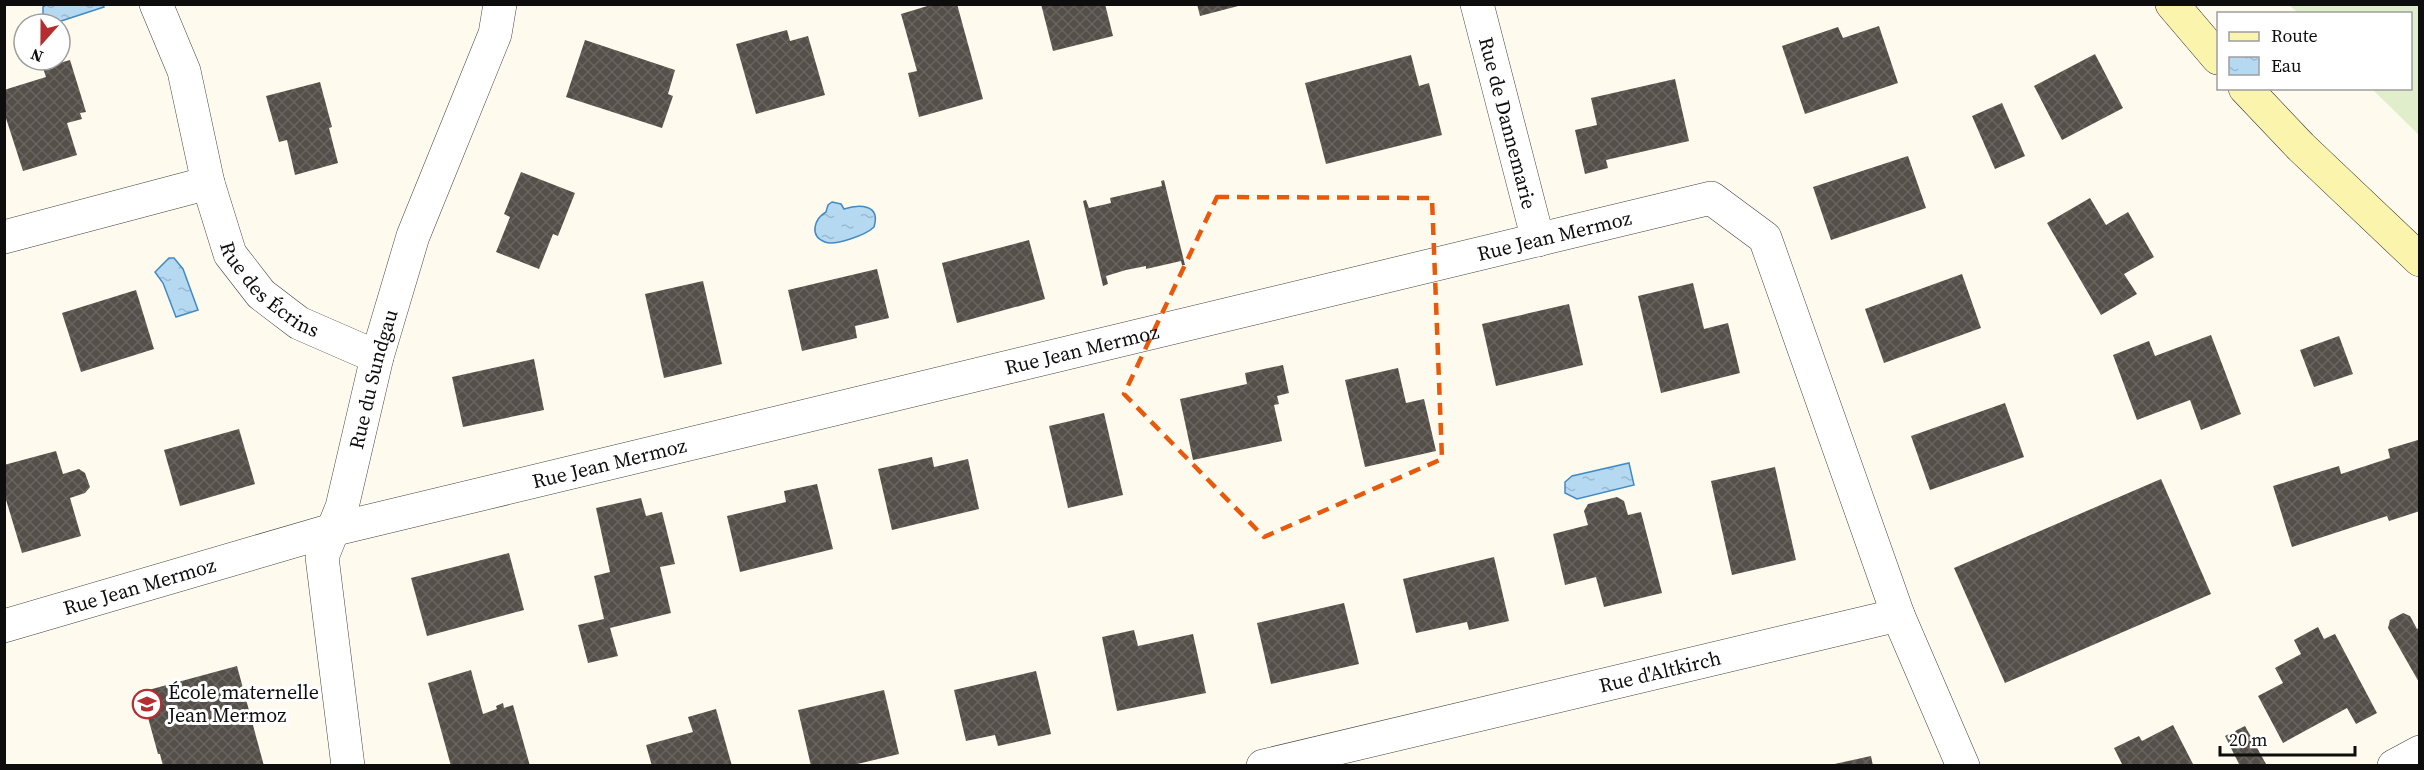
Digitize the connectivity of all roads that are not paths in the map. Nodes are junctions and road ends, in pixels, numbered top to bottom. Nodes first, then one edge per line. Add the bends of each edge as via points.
1 (156, 4) edge
2 (501, 4) edge
3 (1477, 4) edge
4 (2172, 4) edge
5 (2217, 57) edge
6 (2247, 90) edge
7 (208, 183) junction
8 (4, 237) edge
9 (1538, 240) junction
10 (2420, 260) edge
11 (377, 357) junction
12 (333, 530) junction
13 (1898, 615) junction
14 (4, 626) edge
15 (2420, 752) edge
16 (348, 765) edge
17 (1263, 765) edge
18 (1963, 765) edge
19 (2394, 765) edge

1 - 7 street, Rue des Écrins via 184,71
2 - 11 street, Rue du Sundgau via 495,34 412,236
3 - 9 street, Rue de Dannemarie
4 - 5 main road
6 - 10 main road
7 - 8 street
7 - 11 street, Rue des Écrins via 230,254 261,294 298,323
9 - 12 street, Rue Jean Mermoz
9 - 13 street, Rue Jean Mermoz via 1711,198 1765,238
11 - 12 street, Rue du Sundgau
12 - 14 street, Rue Jean Mermoz
12 - 16 street, Rue du Sundgau via 321,557
13 - 17 street, Rue d'Altkirch
13 - 18 street
15 - 19 street

